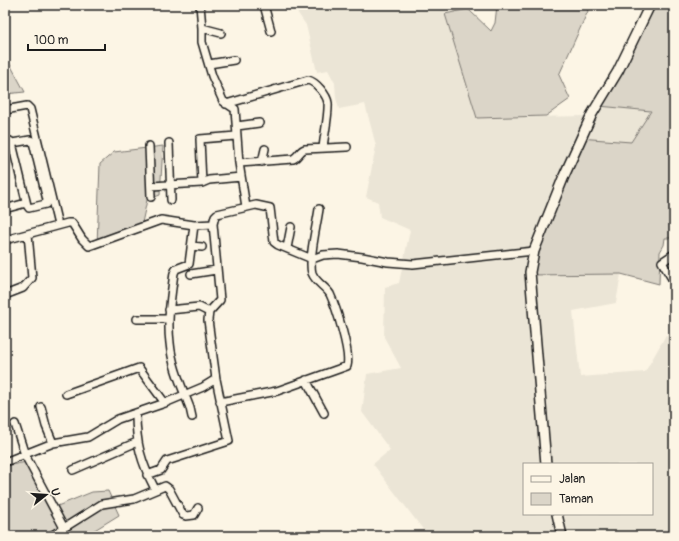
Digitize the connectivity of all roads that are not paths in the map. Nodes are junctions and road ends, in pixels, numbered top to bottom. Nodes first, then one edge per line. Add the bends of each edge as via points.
1 (200, 5) edge
2 (264, 5) edge
3 (649, 5) edge
4 (202, 28) junction
5 (272, 31) dead end
6 (221, 33) dead end
7 (234, 60) dead end
8 (209, 64) junction
9 (226, 104) junction
10 (5, 110) edge
11 (259, 123) dead end
12 (237, 126) junction
13 (236, 136) junction
14 (9, 142) edge
15 (168, 143) dead end
16 (149, 146) dead end
17 (347, 147) dead end
18 (323, 148) junction
19 (265, 149) dead end
20 (262, 162) junction
21 (239, 163) junction
22 (241, 177) junction
23 (202, 183) junction
24 (171, 185) junction
25 (151, 186) junction
26 (151, 197) dead end
27 (171, 200) dead end
28 (5, 202) edge
29 (26, 203) junction
30 (246, 207) junction
31 (319, 209) dead end
32 (213, 224) junction
33 (58, 225) junction
34 (194, 225) junction
35 (291, 227) dead end
36 (28, 234) junction
37 (5, 240) edge
38 (191, 246) junction
39 (202, 247) dead end
40 (286, 248) junction
41 (534, 251) junction
42 (674, 254) edge
43 (312, 259) junction
44 (216, 270) junction
45 (191, 274) dead end
46 (674, 282) edge
47 (5, 296) edge
48 (170, 310) junction
49 (209, 312) junction
50 (137, 319) dead end
51 (169, 319) junction
52 (216, 379) junction
53 (306, 380) junction
54 (66, 394) dead end
55 (185, 394) junction
56 (220, 402) junction
57 (165, 403) junction
58 (41, 407) dead end
59 (324, 413) dead end
60 (136, 414) junction
61 (192, 417) dead end
62 (14, 424) dead end
63 (137, 442) junction
64 (53, 444) junction
65 (25, 455) junction
66 (5, 462) edge
67 (546, 463) edge
68 (73, 470) dead end
69 (148, 475) junction
70 (155, 490) junction
71 (198, 508) dead end
72 (557, 515) edge
73 (64, 528) junction
74 (51, 536) edge
75 (562, 536) edge

1 - 4 street
2 - 5 street
3 - 41 main road via 618,71 592,114
4 - 6 street
4 - 8 street via 202,42
7 - 8 street
8 - 9 street
9 - 12 street via 235,109
9 - 18 street via 312,81 328,102
10 - 33 street via 27,106 30,109
11 - 12 street
12 - 13 street
13 - 21 street
13 - 23 street via 200,139
14 - 29 street
14 - 29 street via 33,142 47,200 46,204 29,208
15 - 24 street
16 - 25 street
17 - 18 street
18 - 20 street via 303,149 293,159
19 - 20 street
20 - 21 street
21 - 22 street
22 - 23 street
22 - 30 street
23 - 24 street
24 - 25 street
24 - 27 street
25 - 26 street
28 - 29 street via 8,208
30 - 32 street via 217,214
30 - 40 street via 256,205 270,208 274,242
31 - 43 street
32 - 34 street
32 - 44 street
33 - 34 street via 72,223 89,246 161,220
33 - 36 street
34 - 38 street
35 - 40 street
36 - 37 street
36 - 47 street via 32,278 23,288
38 - 39 street
38 - 48 street via 188,265 175,271
40 - 43 street
41 - 43 street via 413,264 338,254
41 - 67 main road via 530,272
42 - 46 street via 662,262
43 - 53 street via 314,277 329,293 335,308 348,360 344,367
44 - 45 street
44 - 49 street via 220,300
48 - 49 street via 199,307
48 - 51 street
49 - 52 street
50 - 51 street
51 - 55 street via 169,342
52 - 55 street
52 - 56 street
53 - 56 street via 277,391
53 - 59 street
54 - 57 street via 139,368
55 - 57 street
55 - 61 street
56 - 69 street via 228,441 167,461 160,470
57 - 60 street
58 - 64 street
60 - 63 street
60 - 64 street via 108,424 88,437
62 - 65 street
63 - 68 street
63 - 69 street
64 - 65 street
65 - 66 street
65 - 73 street
69 - 70 street
70 - 71 street via 165,486 169,489 180,512 186,516 194,515
70 - 73 street via 130,500 102,504
72 - 75 main road
73 - 74 street

